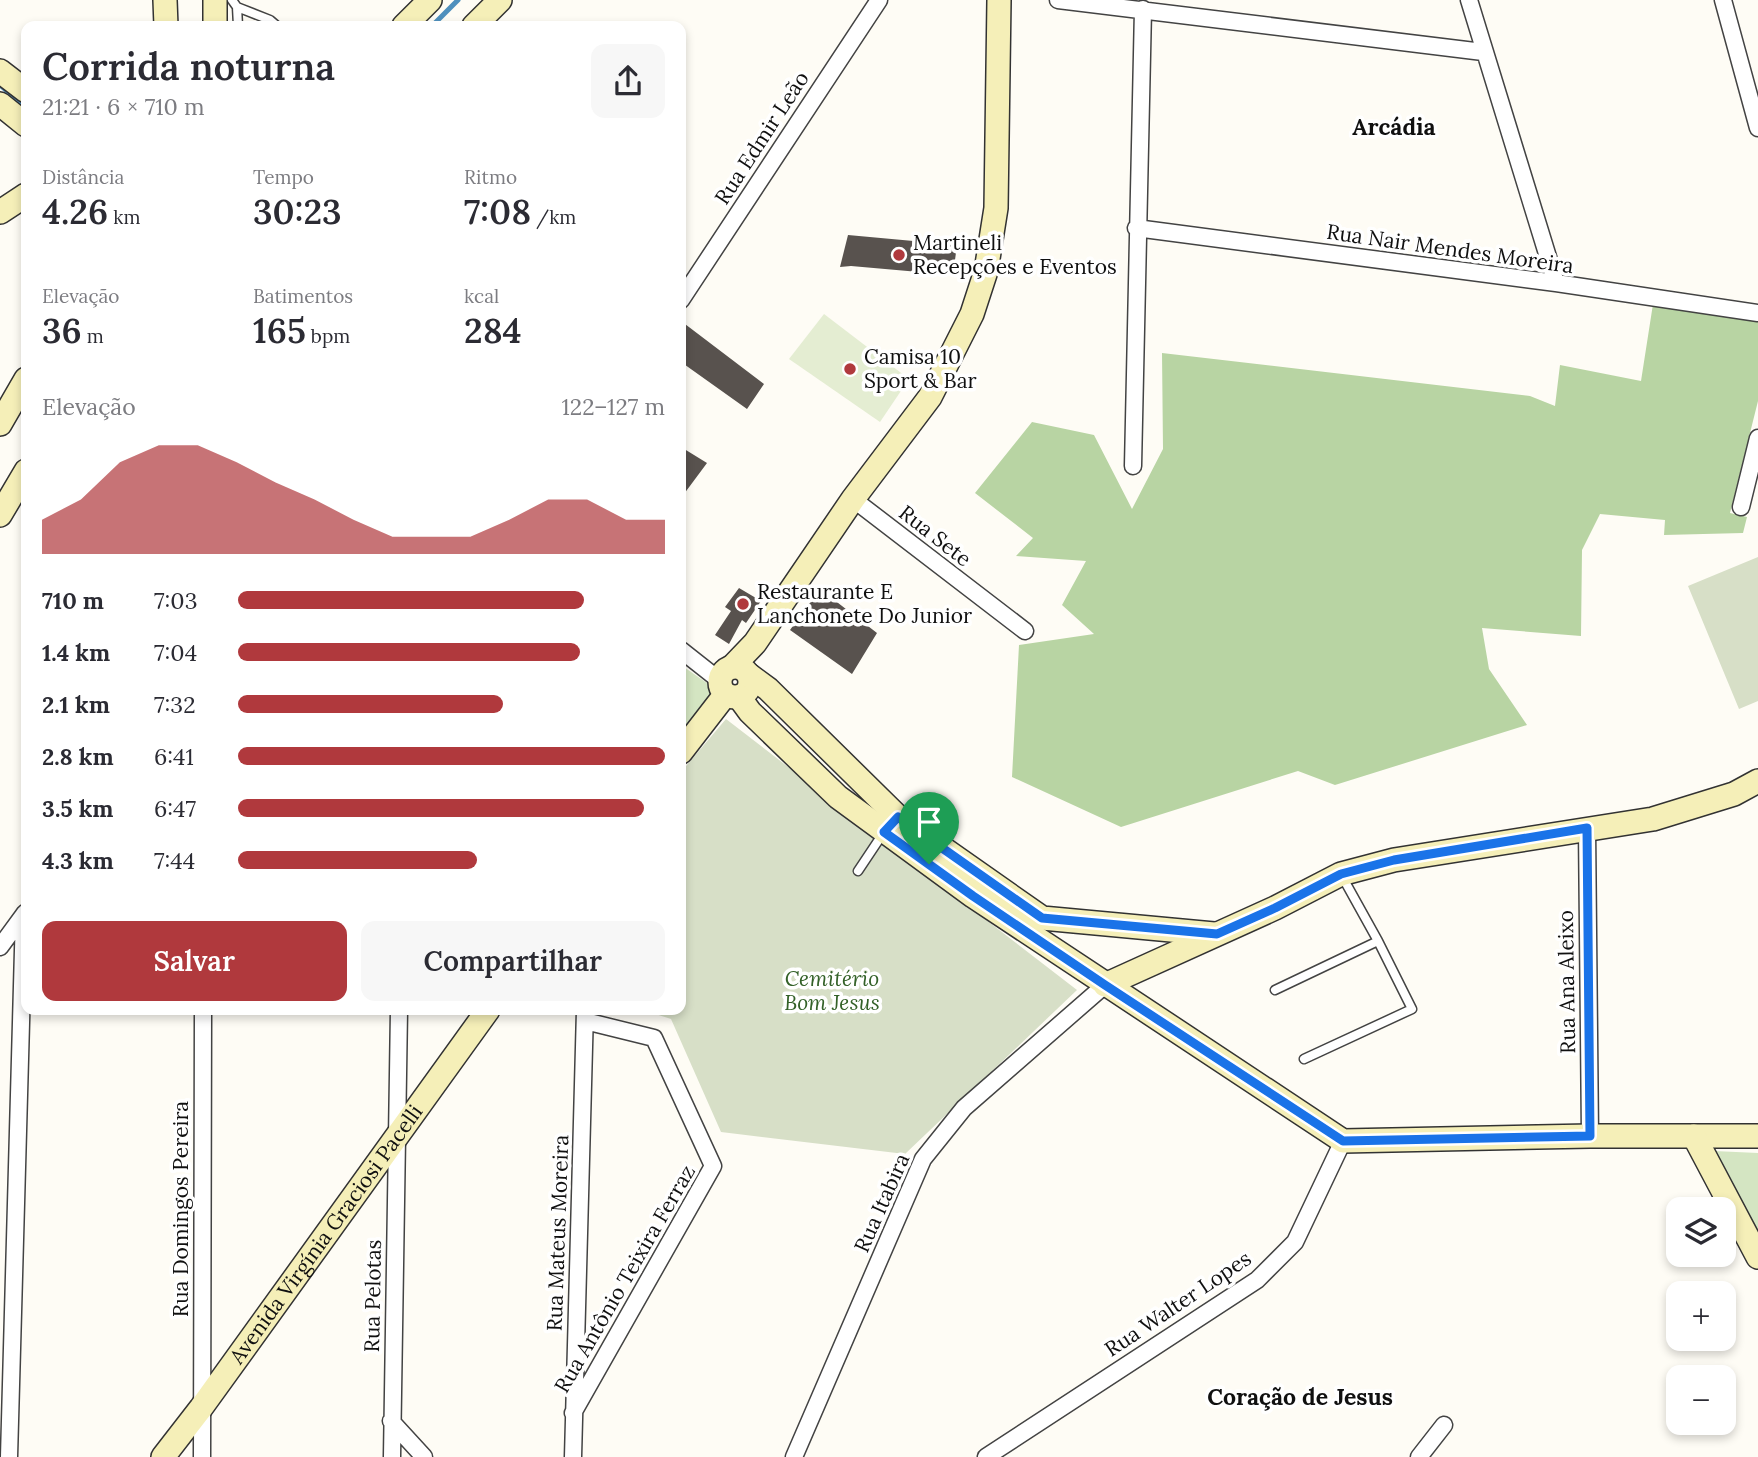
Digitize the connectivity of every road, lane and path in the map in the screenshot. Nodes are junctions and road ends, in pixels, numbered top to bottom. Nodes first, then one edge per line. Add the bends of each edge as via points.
1 (165, 0) edge
2 (430, 0) edge
3 (500, 0) edge
4 (879, 0) edge
5 (999, 0) edge
6 (1058, 0) edge
7 (1469, 0) edge
8 (1723, 0) edge
9 (228, 2) edge
10 (1143, 9) junction
11 (166, 21) edge
12 (218, 21) edge
13 (236, 21) edge
14 (271, 21) edge
15 (409, 21) edge
16 (479, 21) edge
17 (1483, 52) junction
18 (0, 72) edge
19 (21, 87) edge
20 (0, 104) edge
21 (21, 121) edge
22 (1758, 128) edge
23 (21, 198) edge
24 (0, 212) edge
25 (1136, 228) junction
26 (1556, 283) junction
27 (686, 292) edge
28 (1758, 313) edge
29 (21, 392) edge
30 (0, 424) edge
31 (1758, 438) edge
32 (1133, 466) dead end
33 (21, 479) edge
34 (853, 499) junction
35 (1741, 507) dead end
36 (0, 515) edge
37 (1025, 631) dead end
38 (686, 653) edge
39 (735, 681) junction
40 (686, 745) edge
41 (1758, 781) edge
42 (1734, 794) junction
43 (1758, 802) edge
44 (891, 824) junction
45 (1587, 828) junction
46 (858, 871) dead end
47 (1345, 882) junction
48 (21, 918) edge
49 (1217, 934) junction
50 (1378, 941) junction
51 (0, 947) edge
52 (1105, 985) junction
53 (1275, 990) dead end
54 (22, 1015) edge
55 (203, 1015) edge
56 (398, 1015) edge
57 (484, 1015) edge
58 (585, 1016) edge
59 (1304, 1059) dead end
60 (397, 1136) junction
61 (1590, 1136) junction
62 (1694, 1136) junction
63 (1758, 1136) edge
64 (1343, 1141) junction
65 (1758, 1257) edge
66 (201, 1408) junction
67 (573, 1413) junction
68 (391, 1421) junction
69 (1444, 1425) dead end
70 (9, 1457) edge
71 (163, 1457) edge
72 (202, 1457) edge
73 (392, 1457) edge
74 (424, 1457) edge
75 (573, 1457) edge
76 (794, 1457) edge
77 (986, 1457) edge
78 (1419, 1457) edge

1 - 11 street
2 - 15 street
3 - 16 street
4 - 27 street, Rua Edmir Leão
5 - 34 street via 996,208 986,271 972,314 930,397
6 - 10 street
7 - 17 street
8 - 22 street
9 - 12 street
9 - 13 lane
9 - 14 lane
10 - 17 street
10 - 25 street
17 - 26 street
18 - 19 street
20 - 21 street
23 - 24 street
25 - 26 street, Rua Nair Mendes Moreira
25 - 32 street
26 - 28 street, Rua Nair Mendes Moreira
29 - 30 street
31 - 35 street
33 - 36 street
34 - 37 street, Rua Sete
34 - 39 street via 755,643
38 - 39 street
39 - 40 street
39 - 44 street via 768,689
41 - 42 street
42 - 43 street
42 - 45 street via 1653,819
44 - 46 lane
44 - 49 street via 1042,918
44 - 52 street via 973,896
45 - 47 street via 1394,860
45 - 61 street, Rua Ana Aleixo
47 - 49 street
47 - 50 lane
48 - 51 street
49 - 52 street
50 - 53 lane
50 - 59 lane via 1412,1009
52 - 64 street
52 - 76 street, Rua Itabira via 964,1108 923,1159
54 - 70 street
55 - 66 street, Rua Domingos Pereira
56 - 60 street, Rua Pelotas
57 - 60 street, Avenida Virgínia Graciosi Pacelli
58 - 67 street, Rua Mateus Moreira
58 - 67 street, Rua Antônio Teixira Ferraz via 654,1038 713,1166
60 - 66 street, Avenida Virgínia Graciosi Pacelli
60 - 68 street, Rua Pelotas
61 - 62 street
61 - 64 street
62 - 63 street
62 - 65 street
64 - 77 street, Rua Walter Lopes via 1296,1241 1257,1280
66 - 71 street, Avenida Virgínia Graciosi Pacelli
66 - 72 street, Rua Domingos Pereira
67 - 75 street, Rua Mateus Moreira
68 - 73 street, Rua Pelotas
68 - 74 street
69 - 78 street

